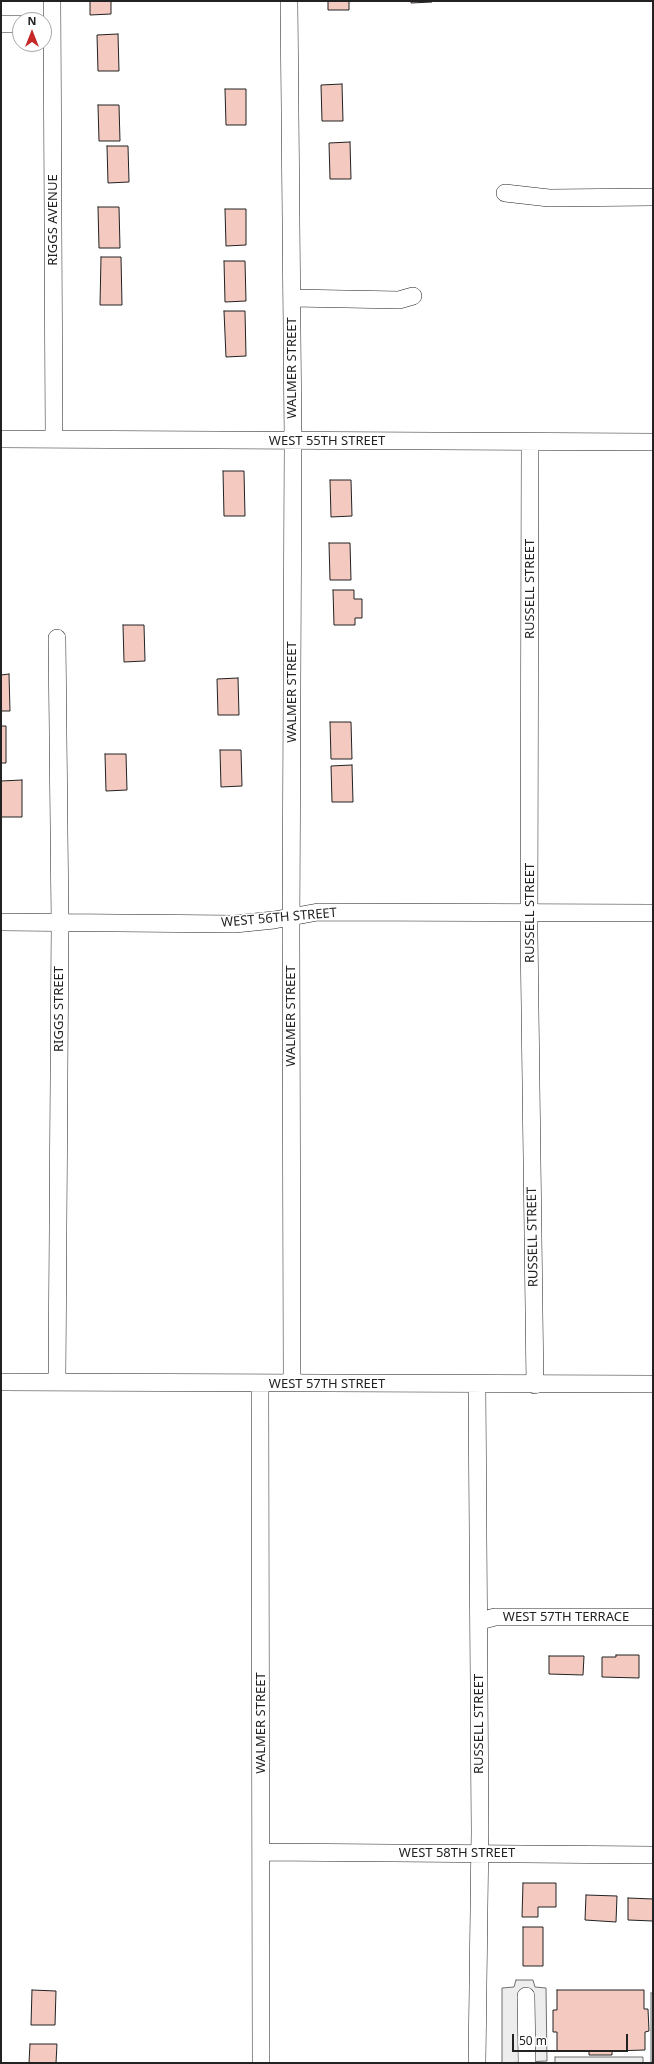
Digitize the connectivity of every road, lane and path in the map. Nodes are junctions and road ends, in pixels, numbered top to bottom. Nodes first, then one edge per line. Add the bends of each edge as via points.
1 (52, 1) edge
2 (289, 1) edge
3 (50, 12) edge
4 (1, 24) edge
5 (12, 24) edge
6 (48, 52) edge
7 (505, 193) dead end
8 (653, 197) edge
9 (413, 296) dead end
10 (292, 298) junction
11 (1, 439) edge
12 (54, 439) junction
13 (293, 440) junction
14 (530, 442) junction
15 (653, 442) edge
16 (57, 638) dead end
17 (530, 912) junction
18 (653, 913) edge
19 (291, 918) junction
20 (1, 922) edge
21 (60, 923) junction
22 (57, 1381) junction
23 (1, 1382) edge
24 (292, 1383) junction
25 (260, 1384) junction
26 (653, 1384) edge
27 (477, 1385) junction
28 (535, 1385) junction
29 (653, 1617) edge
30 (480, 1621) junction
31 (262, 1852) junction
32 (480, 1853) junction
33 (653, 1855) edge
34 (526, 1996) dead end
35 (261, 2063) edge
36 (477, 2063) edge
37 (527, 2063) edge

1 - 3 street, RIGGS AVENUE
2 - 10 street, WALMER STREET
4 - 5 street
6 - 12 street, RIGGS AVENUE
7 - 8 street via 549,198
9 - 10 street via 399,300
10 - 13 street, WALMER STREET
11 - 12 street, WEST 55TH STREET
12 - 13 street, WEST 55TH STREET
13 - 14 street, WEST 55TH STREET
13 - 19 street, WALMER STREET
14 - 15 street, WEST 55TH STREET
14 - 17 street, RUSSELL STREET
16 - 21 street, RIGGS STREET
17 - 18 street, WEST 56TH STREET
17 - 19 street, WEST 56TH STREET via 318,912
17 - 28 street, RUSSELL STREET
19 - 21 street, WEST 56TH STREET via 235,924
19 - 24 street, WALMER STREET
20 - 21 street, WEST 56TH STREET
21 - 22 street, RIGGS STREET
22 - 23 street, WEST 57TH STREET
22 - 25 street, WEST 57TH STREET
24 - 25 street, WEST 57TH STREET
24 - 27 street, WEST 57TH STREET
25 - 31 street, WALMER STREET
26 - 28 street, WEST 57TH STREET
27 - 28 street, WEST 57TH STREET
27 - 30 street, RUSSELL STREET
29 - 30 street, WEST 57TH TERRACE via 495,1617
30 - 32 street, RUSSELL STREET
31 - 32 street, WEST 58TH STREET
31 - 35 street, WALMER STREET
32 - 33 street, WEST 58TH STREET
32 - 36 street, RUSSELL STREET
34 - 37 street

